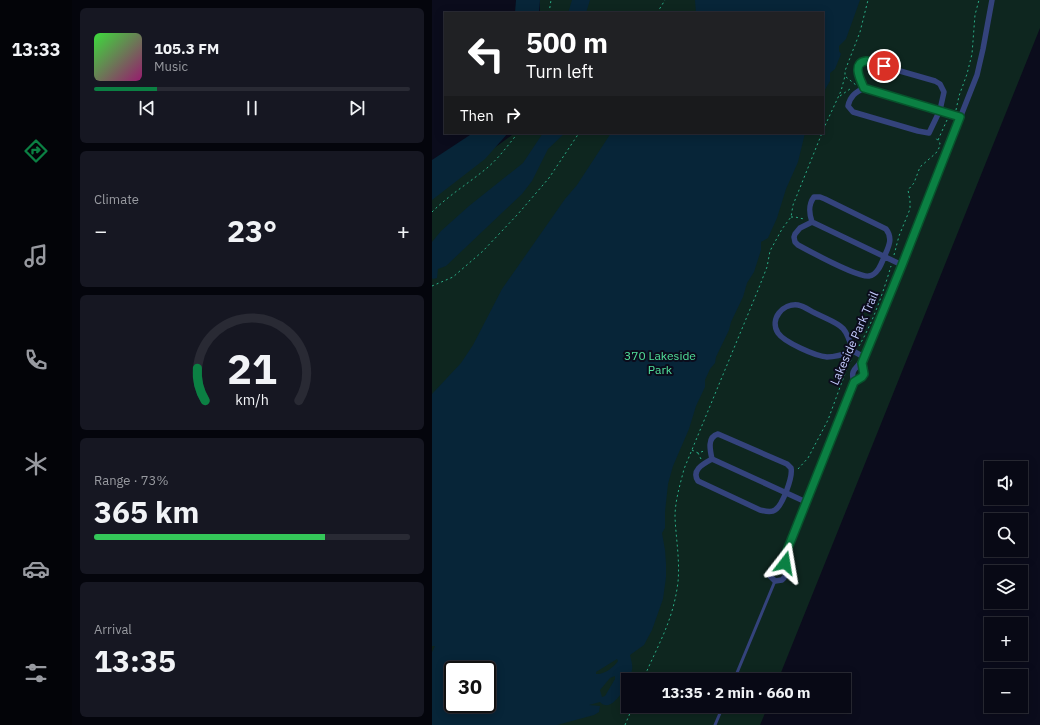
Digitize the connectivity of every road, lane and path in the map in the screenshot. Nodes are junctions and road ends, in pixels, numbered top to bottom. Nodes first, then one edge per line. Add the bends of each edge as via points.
1 (551, 0) edge
2 (665, 0) edge
3 (868, 0) edge
4 (979, 0) edge
5 (992, 0) edge
6 (549, 12) edge
7 (657, 12) edge
8 (852, 88) dead end
9 (864, 88) junction
10 (839, 97) junction
11 (940, 110) junction
12 (952, 114) junction
13 (960, 117) junction
14 (824, 128) edge
15 (930, 133) junction
16 (517, 134) edge
17 (578, 134) edge
18 (822, 134) edge
19 (938, 140) junction
20 (432, 212) edge
21 (791, 217) junction
22 (812, 222) junction
23 (884, 257) junction
24 (892, 261) junction
25 (902, 265) junction
26 (432, 286) edge
27 (854, 352) junction
28 (864, 357) junction
29 (862, 363) junction
30 (854, 382) junction
31 (691, 450) junction
32 (710, 450) junction
33 (698, 453) junction
34 (712, 459) junction
35 (704, 464) junction
36 (792, 470) junction
37 (785, 493) junction
38 (806, 502) junction
39 (784, 558) junction
40 (775, 581) junction
41 (647, 673) edge
42 (737, 673) edge
43 (630, 713) edge
44 (720, 713) edge
45 (625, 725) edge
46 (715, 725) edge

1 - 6 path
2 - 7 path
3 - 10 path
4 - 12 path, Lakeside Park Trail via 971,59 956,109
5 - 13 street via 978,69
8 - 10 path
9 - 11 street
9 - 11 street via 858,72 865,61 927,78 943,87 944,98
9 - 15 street via 854,94 849,102 848,106 853,112
10 - 14 path
11 - 12 street
11 - 15 street
12 - 13 street
12 - 19 path, Lakeside Park Trail via 947,119
13 - 25 street
15 - 19 path
16 - 20 path via 488,167
17 - 26 path via 549,178 484,251 453,278
18 - 21 path via 793,205
19 - 24 path, Lakeside Park Trail via 940,145 936,153 920,167 914,183 908,190 910,209
21 - 22 path
21 - 31 path via 770,251 767,268
22 - 23 street
22 - 23 street via 809,210 814,197 820,197 844,208 886,229 890,242
22 - 23 street via 800,228 795,234 795,242 798,245 864,276 874,274
23 - 24 street
24 - 25 street
24 - 27 path, Lakeside Park Trail via 870,324
25 - 28 street
27 - 27 street via 841,325 799,305 783,309 779,313 777,331 787,341 825,357
27 - 28 street
27 - 36 path, Lakeside Park Trail via 818,441 805,462
28 - 29 street
29 - 30 street via 852,374
29 - 30 street via 864,374
30 - 38 street
31 - 33 path
31 - 41 path via 676,500 678,568 674,607
32 - 33 path
32 - 34 street
32 - 36 street via 711,439 718,434 787,464
33 - 35 path
34 - 35 street
34 - 37 street
35 - 37 street via 697,471 698,482 760,510 775,510
36 - 37 street
37 - 38 street
38 - 39 street
39 - 40 street via 786,576
39 - 40 street via 770,571 770,576
40 - 42 lane
43 - 45 path
44 - 46 lane

